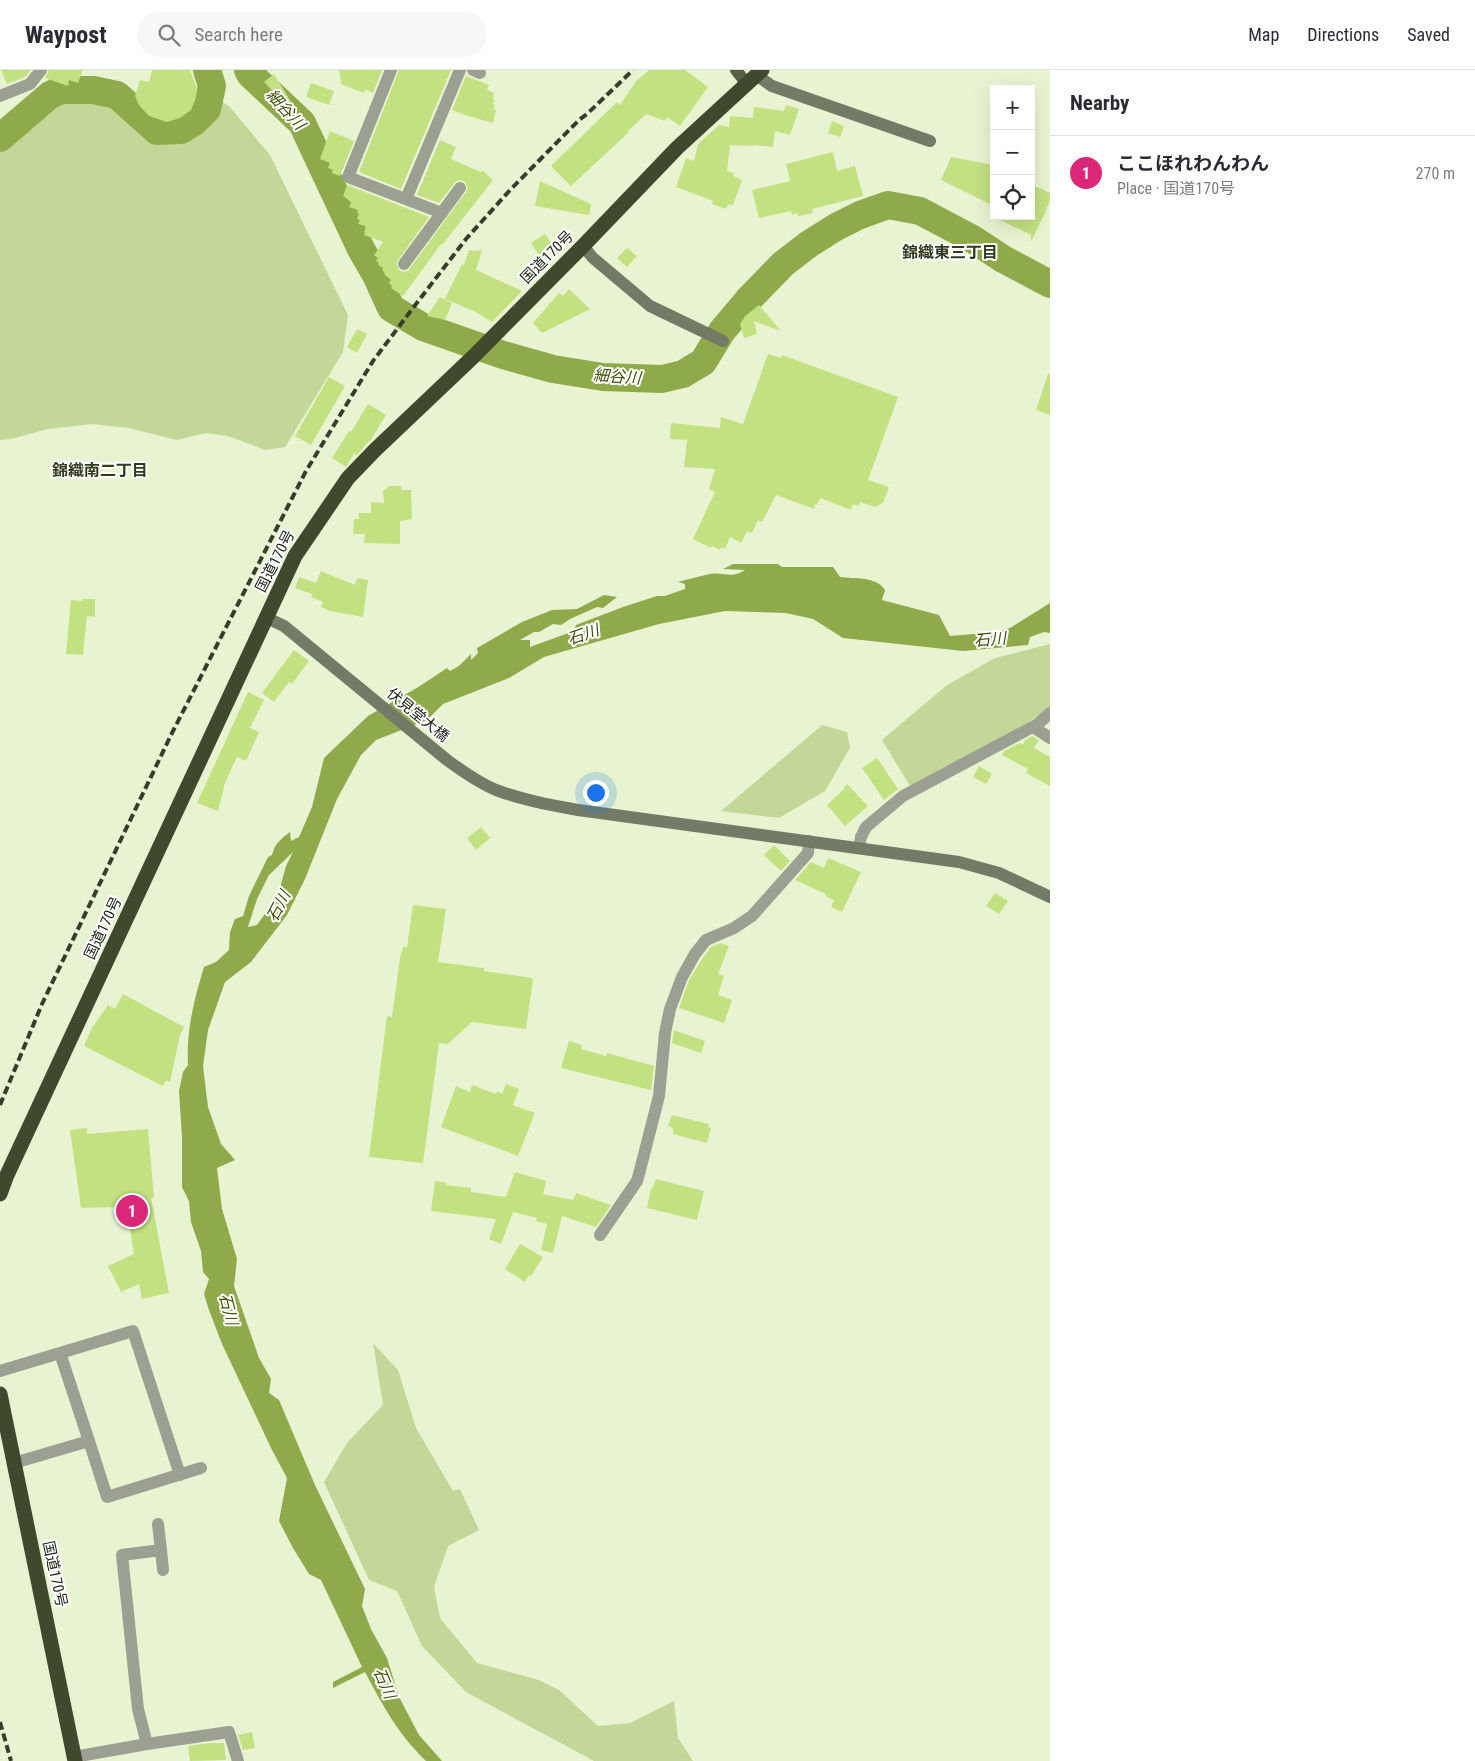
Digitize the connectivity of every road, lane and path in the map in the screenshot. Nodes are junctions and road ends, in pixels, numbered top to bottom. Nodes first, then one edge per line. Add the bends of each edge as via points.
1 (42, 70) edge
2 (392, 70) edge
3 (460, 70) edge
4 (736, 70) edge
5 (755, 76) edge
6 (1, 93) edge
7 (930, 141) dead end
8 (460, 188) dead end
9 (406, 199) junction
10 (442, 213) junction
11 (583, 246) junction
12 (404, 264) dead end
13 (723, 341) dead end
14 (267, 618) junction
15 (1050, 713) edge
16 (1033, 727) junction
17 (1050, 738) edge
18 (810, 841) junction
19 (859, 848) junction
20 (1050, 897) edge
21 (0, 1194) edge
22 (600, 1235) dead end
23 (60, 1353) junction
24 (0, 1371) edge
25 (0, 1394) edge
26 (89, 1441) junction
27 (14, 1464) junction
28 (201, 1468) dead end
29 (180, 1475) junction
30 (158, 1524) dead end
31 (161, 1550) junction
32 (163, 1570) dead end
33 (147, 1744) junction
34 (75, 1759) edge
35 (238, 1761) edge

1 - 6 street via 30,84
2 - 9 street via 348,177
3 - 9 street
4 - 5 main road
5 - 7 street via 772,86
5 - 11 highway, 国道170号 via 677,148
8 - 10 street
9 - 10 street
10 - 12 street
11 - 13 street via 650,306
11 - 14 highway, 国道170号 via 348,478 295,556
14 - 18 street, 伏見堂大橋 via 284,626 447,760 495,790 534,802 578,810
14 - 21 highway, 国道170号
15 - 16 street
16 - 17 street
16 - 19 street via 903,796 866,827
18 - 19 street, 伏見堂大橋
18 - 22 street via 808,853 752,916 706,940 682,976 670,1009 659,1096 640,1174
19 - 20 street, 伏見堂大橋 via 959,862 999,873
23 - 24 street
23 - 26 street
23 - 29 street via 133,1331
25 - 27 highway, 国道170号
26 - 27 street
26 - 29 street via 107,1497
27 - 34 highway, 国道170号
28 - 29 street
30 - 31 street
31 - 32 street
31 - 33 street via 122,1555 138,1709
33 - 34 street
33 - 35 street via 229,1732

